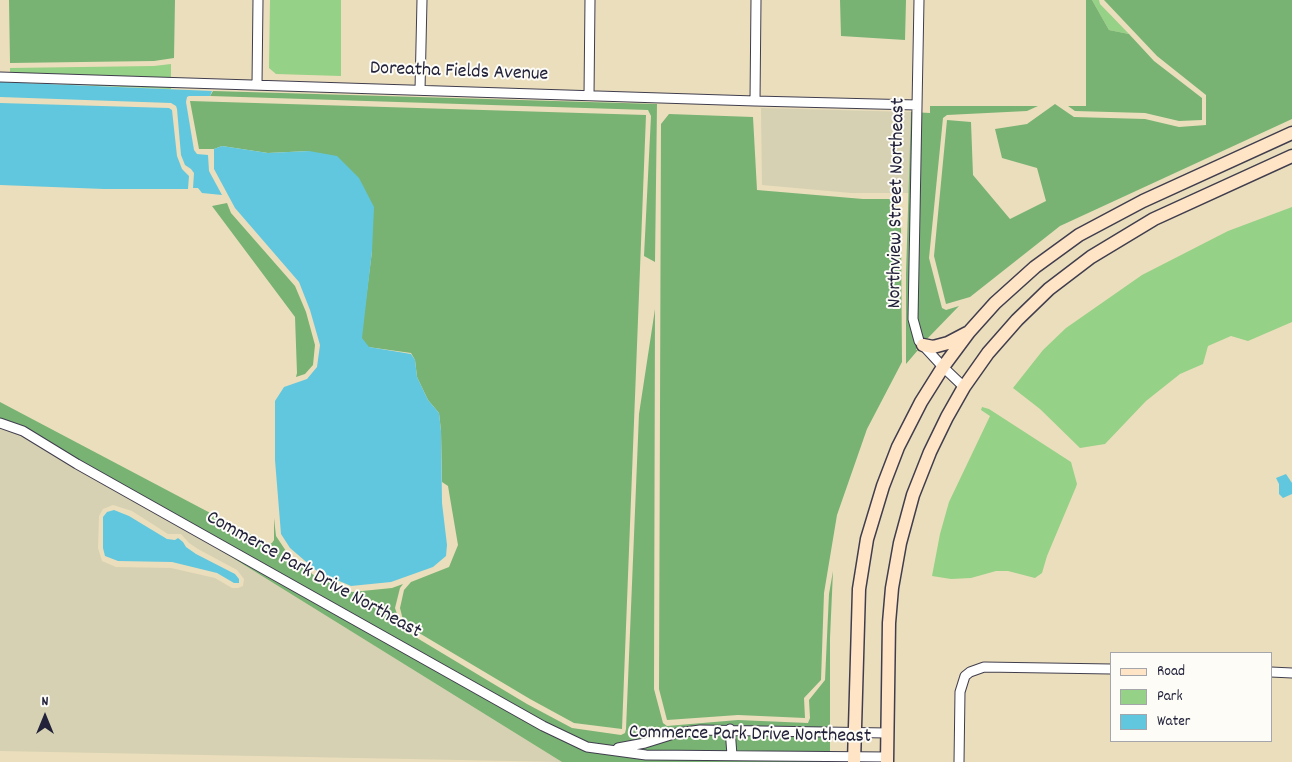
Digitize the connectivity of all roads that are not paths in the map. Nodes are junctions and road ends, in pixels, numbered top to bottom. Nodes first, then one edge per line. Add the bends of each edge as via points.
1 (258, 0) edge
2 (422, 0) edge
3 (590, 0) edge
4 (756, 0) edge
5 (919, 0) edge
6 (0, 77) edge
7 (257, 84) junction
8 (420, 90) junction
9 (589, 95) junction
10 (755, 101) junction
11 (917, 105) junction
12 (1292, 133) edge
13 (1292, 156) edge
14 (969, 332) junction
15 (923, 345) junction
16 (943, 367) junction
17 (964, 387) junction
18 (0, 423) edge
19 (1110, 669) edge
20 (1272, 672) edge
21 (1292, 673) edge
22 (730, 729) junction
23 (854, 732) junction
24 (887, 733) junction
25 (613, 750) junction
26 (732, 755) junction
27 (854, 759) edge
28 (887, 759) edge
29 (959, 762) edge

1 - 7 street
2 - 8 street
3 - 9 street
4 - 10 street
5 - 11 street, Northview Street Northeast
6 - 7 street, Doreatha Fields Avenue
7 - 8 street, Doreatha Fields Avenue
8 - 9 street, Doreatha Fields Avenue
9 - 10 street, Doreatha Fields Avenue
10 - 11 street, Doreatha Fields Avenue
11 - 15 street, Northview Street Northeast via 913,319 918,341
12 - 14 main road via 1143,201 1078,235 1035,266
13 - 17 main road via 1154,219 1091,257 1049,289 1017,320
14 - 15 main road via 948,343 933,347
14 - 16 main road
15 - 16 street, Northview Street Northeast
16 - 17 street, Northview Street Northeast
16 - 23 main road via 898,448 868,539 859,588
17 - 24 main road via 930,452 913,495 900,543 892,588
18 - 25 street, Commerce Park Drive Northeast via 23,431 543,726 588,747
19 - 29 street via 984,667 970,672 961,683
20 - 21 street
22 - 23 street, Commerce Park Drive Northeast
22 - 25 street, Commerce Park Drive Northeast via 678,733
22 - 26 street
23 - 24 street, Commerce Park Drive Northeast
23 - 27 main road
24 - 28 main road
25 - 26 street, Commerce Park Drive Northeast via 646,755
26 - 27 street, Commerce Park Drive Northeast
27 - 28 street, Commerce Park Drive Northeast

